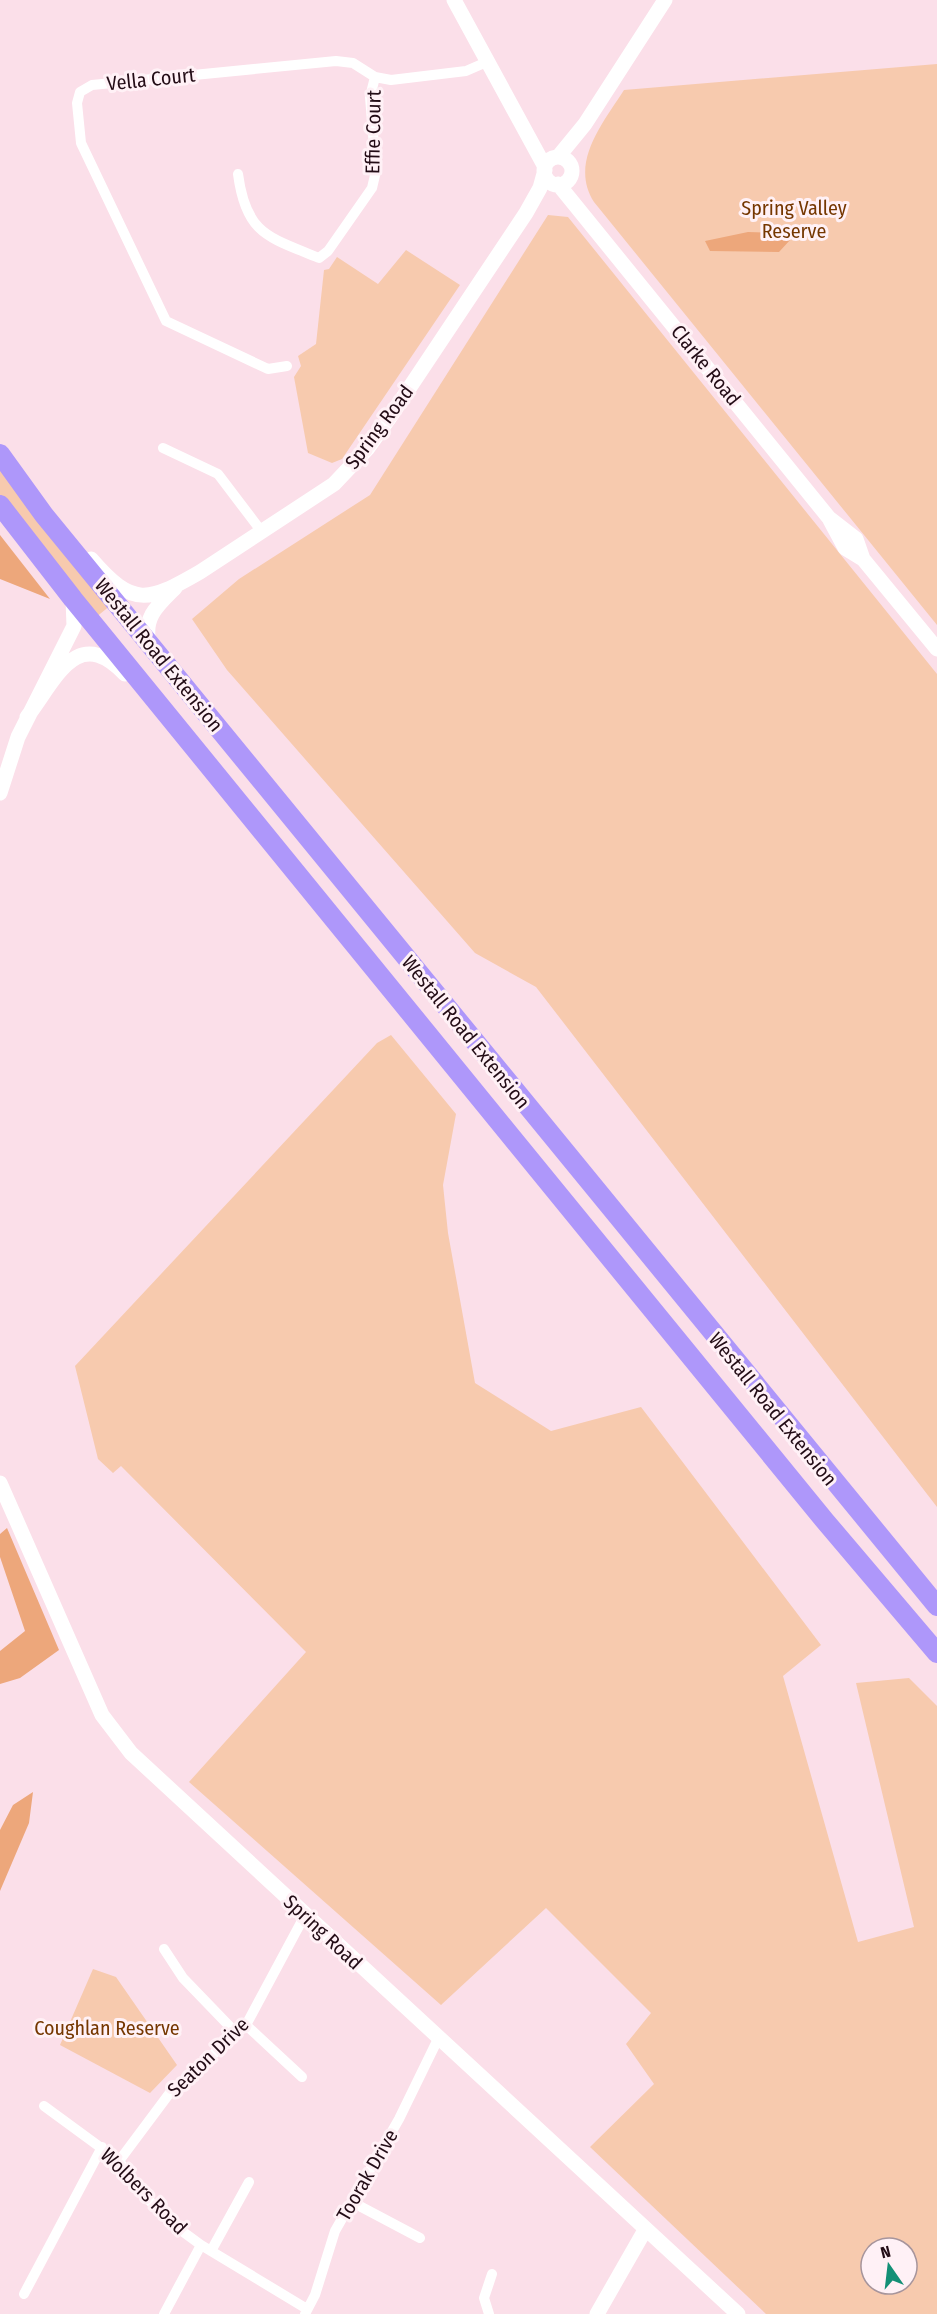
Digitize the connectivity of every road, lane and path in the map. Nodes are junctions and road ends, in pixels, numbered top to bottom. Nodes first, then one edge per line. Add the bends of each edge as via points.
1 (454, 0) edge
2 (665, 0) edge
3 (489, 62) junction
4 (375, 77) junction
5 (585, 124) junction
6 (551, 163) junction
7 (572, 171) junction
8 (238, 174) dead end
9 (557, 184) junction
10 (583, 212) junction
11 (526, 213) junction
12 (287, 366) dead end
13 (163, 448) dead end
14 (0, 454) edge
15 (11, 471) junction
16 (0, 505) edge
17 (262, 532) junction
18 (177, 585) junction
19 (73, 599) junction
20 (149, 644) junction
21 (937, 649) edge
22 (27, 717) junction
23 (182, 733) junction
24 (4, 765) edge
25 (0, 793) edge
26 (0, 1483) edge
27 (937, 1606) edge
28 (937, 1653) edge
29 (305, 1915) junction
30 (164, 1949) dead end
31 (246, 2025) junction
32 (237, 2034) junction
33 (438, 2039) junction
34 (302, 2077) dead end
35 (44, 2106) dead end
36 (102, 2147) junction
37 (119, 2161) junction
38 (249, 2182) dead end
39 (352, 2202) junction
40 (645, 2230) junction
41 (420, 2238) dead end
42 (201, 2245) junction
43 (212, 2251) junction
44 (492, 2274) dead end
45 (24, 2294) dead end
46 (306, 2312) edge
47 (164, 2314) edge
48 (489, 2314) edge
49 (597, 2314) edge
50 (738, 2314) edge

1 - 3 main road
2 - 5 main road, Spring Road
3 - 4 street, Vella Court via 456,72 391,80
3 - 6 main road via 533,148
4 - 8 street, Effie Court via 370,97 376,171 372,188 319,258 266,236 253,224
4 - 12 street, Vella Court via 353,63 336,61 92,85 80,92 76,103 81,143 166,321 268,369
5 - 6 main road, Spring Road
5 - 7 main road, Spring Road
6 - 7 main road via 567,160
6 - 9 main road via 548,179
6 - 11 main road, Spring Road
7 - 9 main road via 566,182
7 - 10 main road, Clarke Road
9 - 10 main road, Clarke Road
9 - 11 main road, Spring Road
10 - 21 main road, Clarke Road via 829,518 856,539 863,559
11 - 17 main road, Spring Road via 368,448 334,484
13 - 17 street via 218,474
14 - 15 highway, Westall Road Extension
15 - 18 main road, Spring Road via 43,501 98,567 135,596 147,596
15 - 20 highway, Westall Road Extension
16 - 19 highway, Westall Road Extension
17 - 18 main road, Spring Road
18 - 20 main road, Spring Road via 151,613 146,627
19 - 22 main road via 74,626
19 - 23 highway, Westall Road Extension
20 - 27 highway, Westall Road Extension
22 - 23 main road via 70,662 91,652 115,664
22 - 24 main road
23 - 28 highway, Westall Road Extension via 817,1512
24 - 25 main road
26 - 29 main road, Spring Road via 102,1715 131,1753
29 - 31 street, Seaton Drive
29 - 33 main road, Spring Road
30 - 32 street via 183,1978
31 - 32 street, Seaton Drive
31 - 34 street
32 - 37 street, Seaton Drive via 169,2094
33 - 39 street, Toorak Drive
33 - 40 main road, Spring Road
35 - 36 street, Wolbers Road
36 - 37 street, Wolbers Road
36 - 45 street
37 - 42 street, Wolbers Road via 171,2223
38 - 43 street
39 - 41 street
39 - 46 street, Toorak Drive via 335,2231
40 - 49 main road
40 - 50 main road, Spring Road
42 - 43 street, Wolbers Road
42 - 47 street
43 - 46 street, Wolbers Road
44 - 48 street via 484,2298

